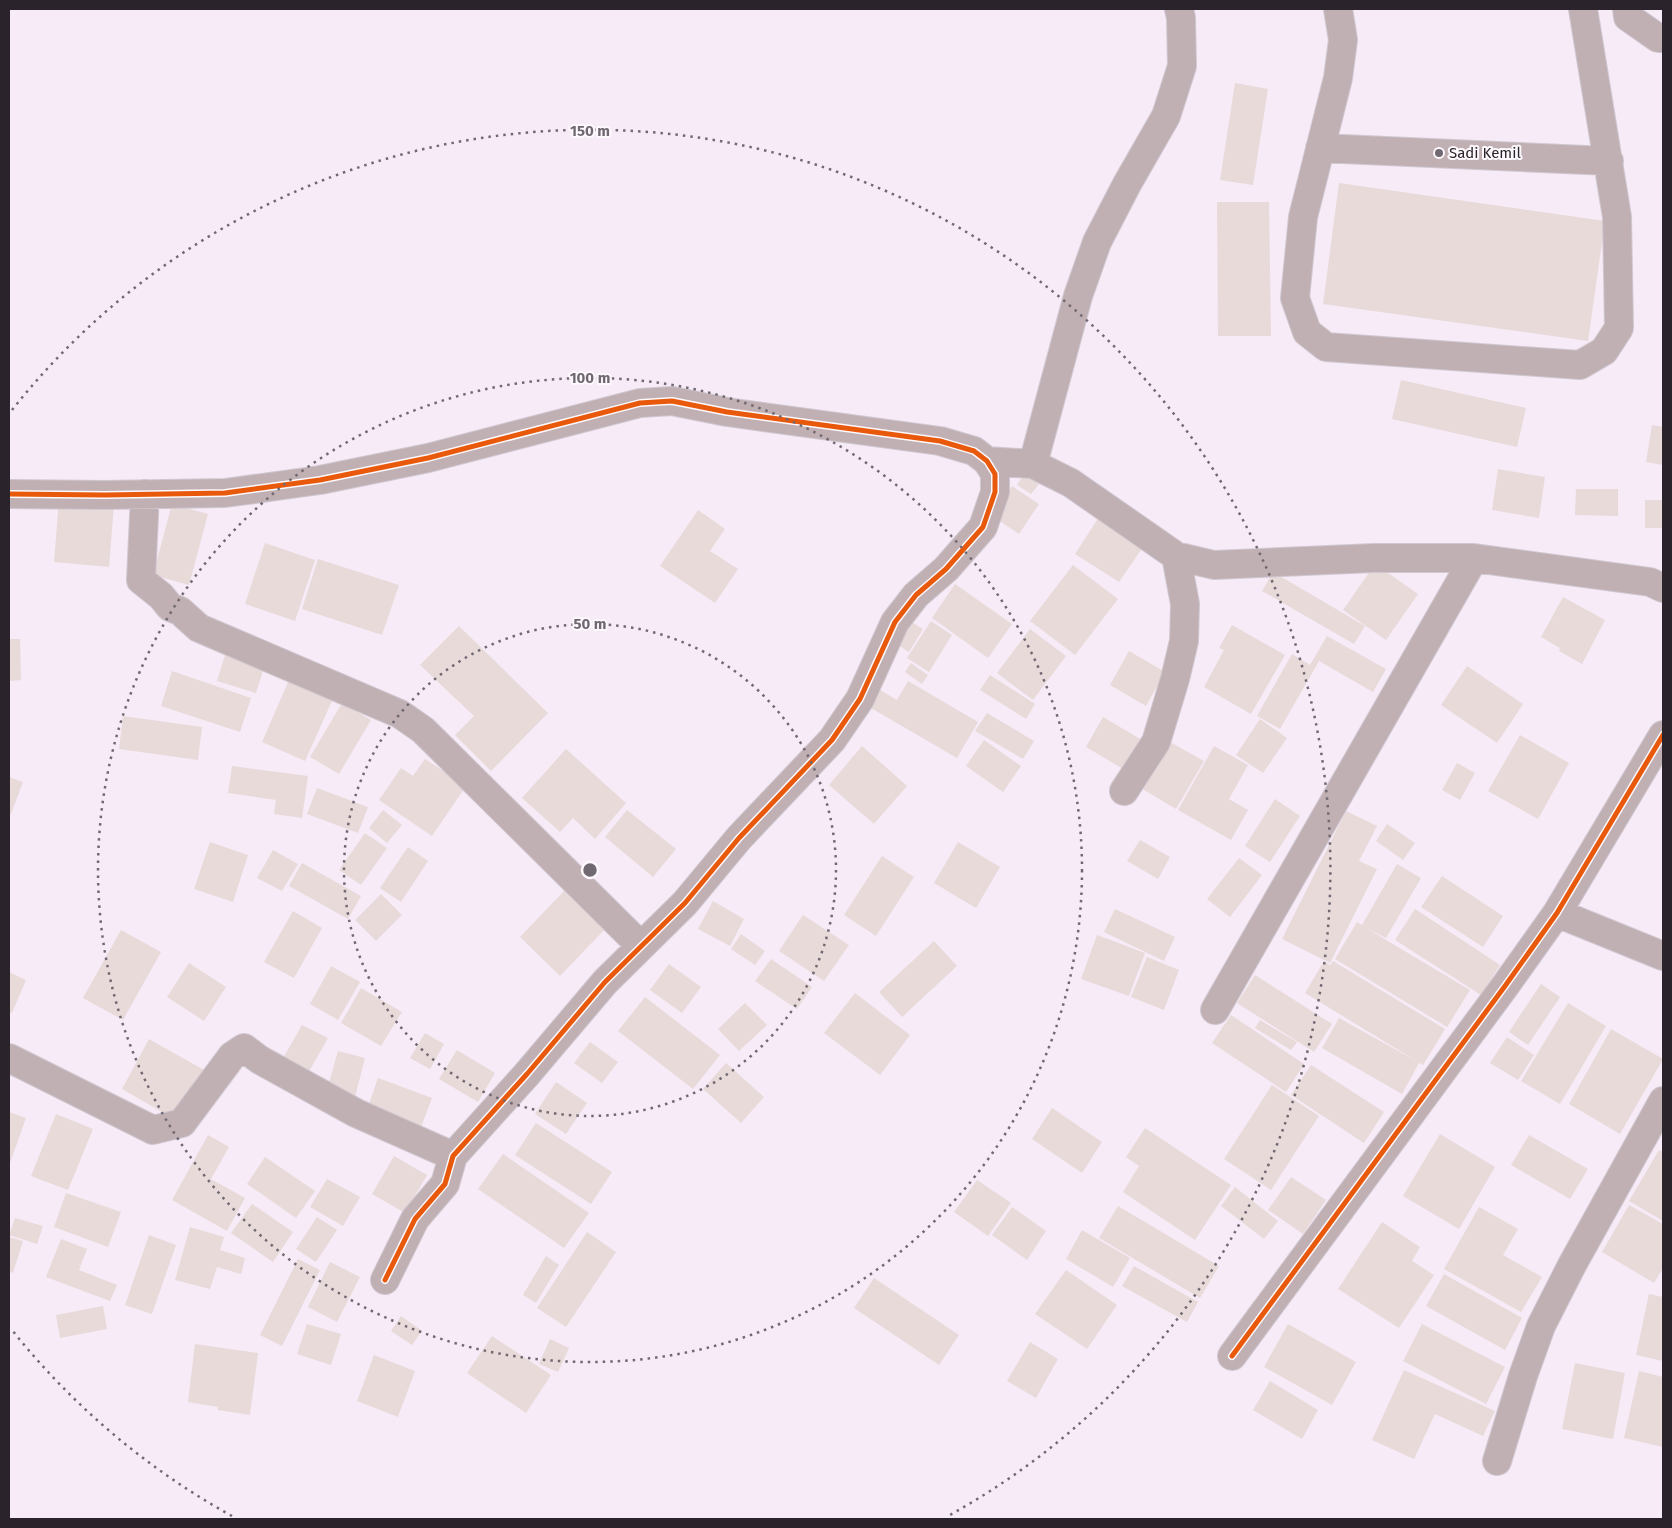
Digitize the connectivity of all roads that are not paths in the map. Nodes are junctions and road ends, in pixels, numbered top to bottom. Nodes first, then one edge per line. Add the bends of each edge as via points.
1 (1179, 9) edge
2 (1338, 9) edge
3 (1584, 9) edge
4 (1627, 9) edge
5 (1663, 38) edge
6 (1320, 148) junction
7 (1609, 161) junction
8 (987, 461) junction
9 (1033, 464) junction
10 (9, 494) edge
11 (144, 494) junction
12 (1176, 556) junction
13 (1474, 558) junction
14 (1663, 588) edge
15 (1663, 735) edge
16 (1124, 791) dead end
17 (1557, 912) junction
18 (641, 946) junction
19 (1663, 956) edge
20 (1215, 1010) dead end
21 (9, 1058) edge
22 (1663, 1101) edge
23 (453, 1156) junction
24 (384, 1280) dead end
25 (1232, 1356) dead end
26 (1496, 1461) dead end

1 - 9 street via 1182,18 1180,74 1166,116 1097,242 1078,296
2 - 6 street via 1343,40 1341,59
3 - 7 street
4 - 5 street via 1628,17 1658,38
6 - 7 street
6 - 7 street via 1303,217 1295,298 1306,332 1326,347 1580,365 1604,351 1619,328 1617,217
8 - 9 street
8 - 11 street via 974,450 940,441 727,412 672,401 640,403 428,458 320,480 225,493
8 - 18 street via 995,474 995,492 983,527 946,569 916,595 895,622 860,699 832,740 739,838 685,903
9 - 12 street via 1071,483
10 - 11 street
11 - 18 street via 141,580 170,607 180,611 199,628 400,714 423,730
12 - 13 street via 1214,565 1374,558
12 - 16 street via 1185,604 1184,641 1156,742
13 - 14 street via 1650,582
13 - 20 street
15 - 17 street
17 - 19 street
17 - 25 street
18 - 23 street via 604,982
21 - 23 street via 154,1130 182,1123 232,1056 244,1048 356,1113
22 - 26 street via 1541,1326
23 - 24 street via 445,1184 415,1219

